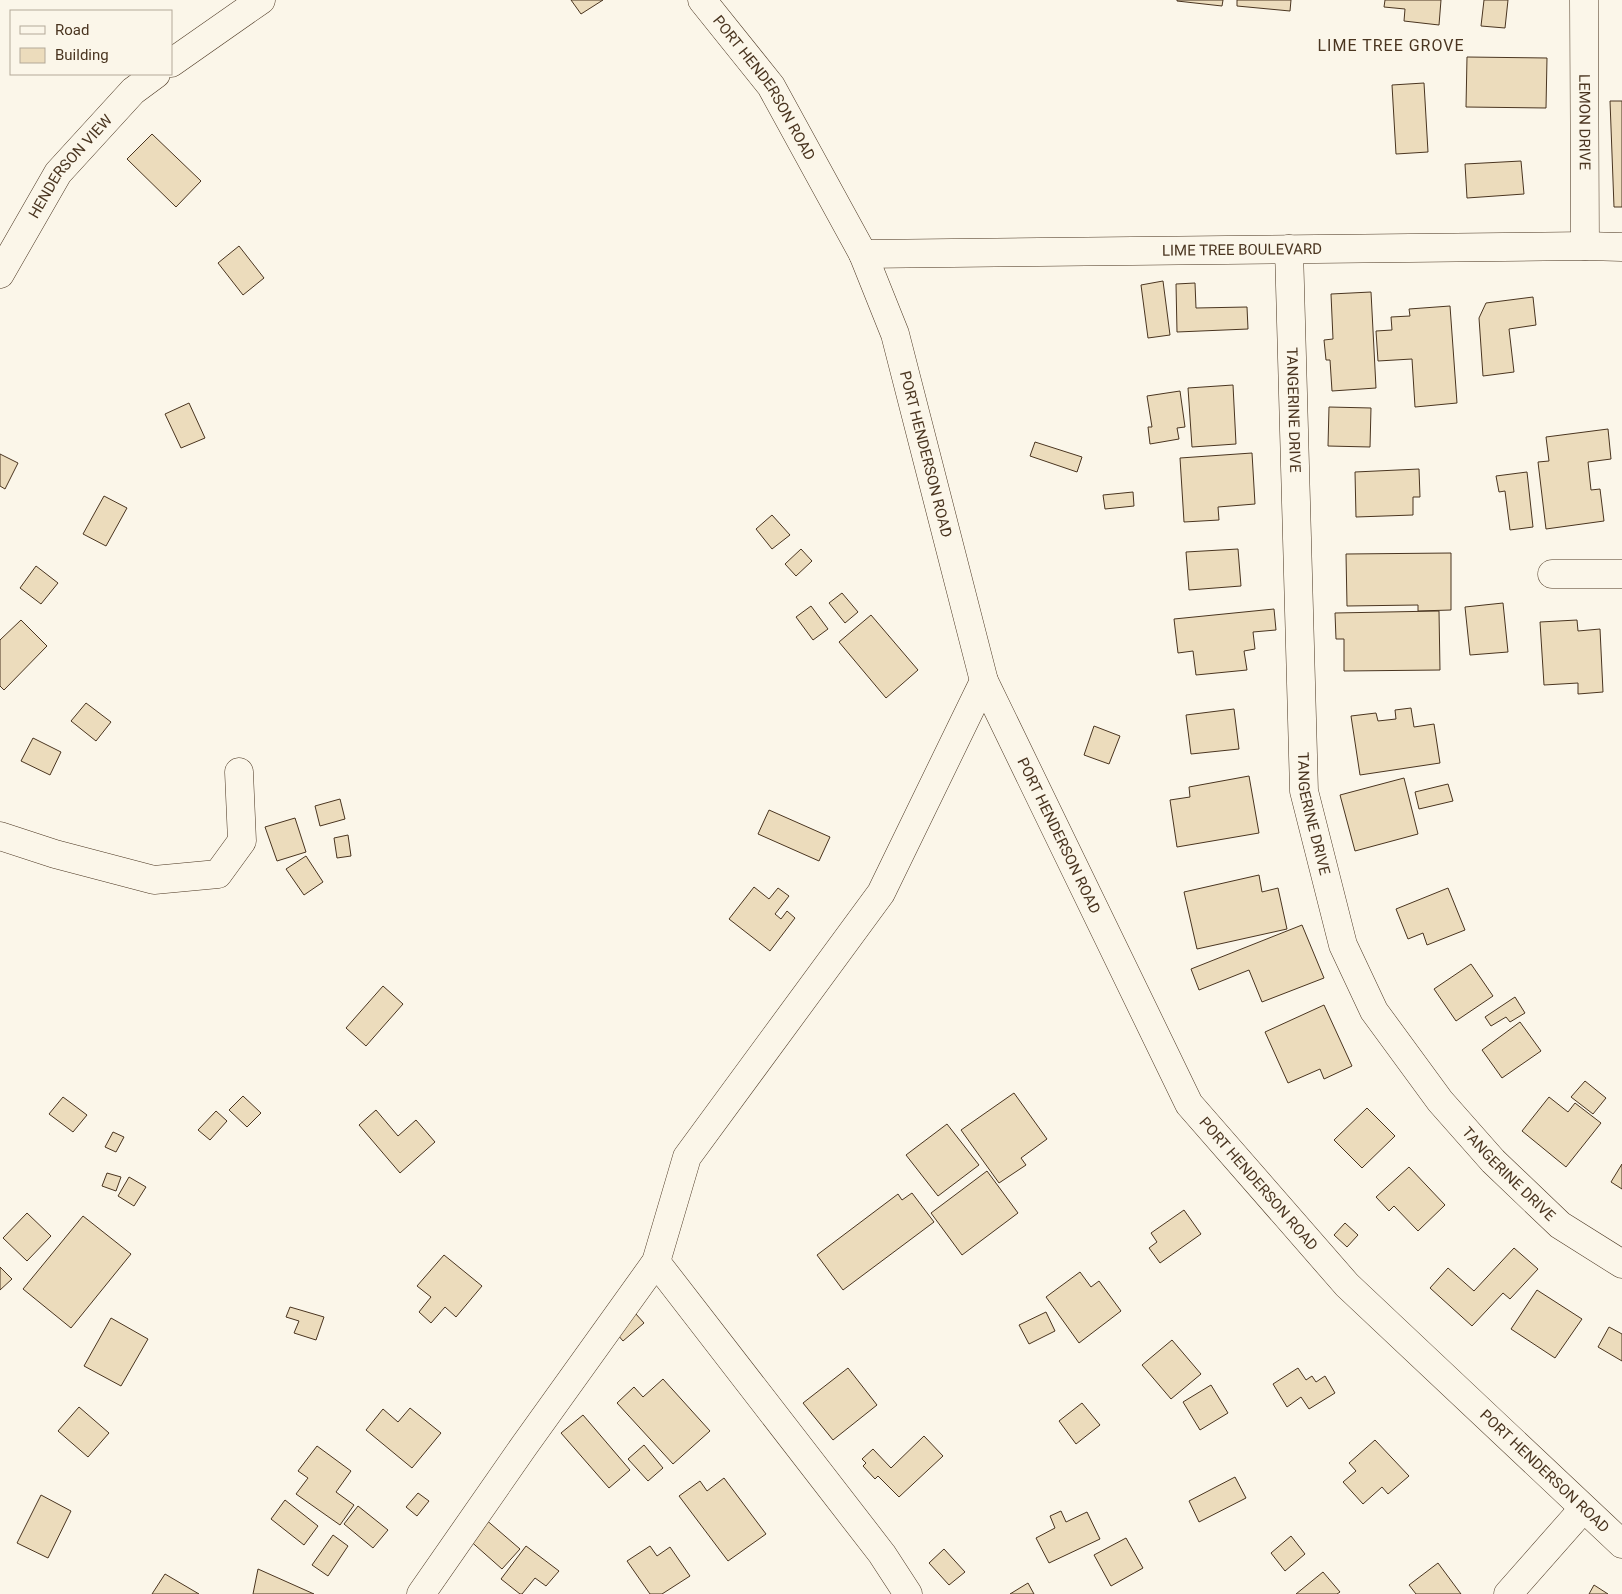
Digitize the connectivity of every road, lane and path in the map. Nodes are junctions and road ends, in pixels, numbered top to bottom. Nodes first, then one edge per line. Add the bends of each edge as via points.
1 (261, 0) edge
2 (702, 0) edge
3 (1584, 0) edge
4 (172, 62) edge
5 (155, 75) edge
6 (1585, 246) junction
7 (1622, 247) edge
8 (1289, 249) junction
9 (863, 254) junction
10 (0, 274) edge
11 (1552, 574) dead end
12 (1622, 574) edge
13 (984, 681) junction
14 (239, 772) dead end
15 (0, 836) edge
16 (656, 1262) junction
17 (1622, 1264) edge
18 (1583, 1509) junction
19 (1622, 1544) edge
20 (421, 1594) edge
21 (908, 1594) edge
22 (1508, 1594) edge

1 - 4 street
2 - 9 street, PORT HENDERSON ROAD via 770,86
3 - 6 street, LEMON DRIVE
5 - 10 street, HENDERSON VIEW via 133,91 58,173
6 - 7 street, LIME TREE BOULEVARD
6 - 8 street, LIME TREE BOULEVARD
8 - 9 street, LIME TREE BOULEVARD
8 - 17 street, TANGERINE DRIVE via 1304,791 1343,945 1374,1011 1440,1101 1493,1161 1560,1225
9 - 13 street, PORT HENDERSON ROAD via 895,334
11 - 12 street
13 - 16 street via 881,893 687,1157
13 - 18 street, PORT HENDERSON ROAD via 1189,1104 1347,1285
14 - 15 street via 242,841 218,874 154,880
16 - 20 street
16 - 21 street via 882,1554
18 - 19 street, PORT HENDERSON ROAD
18 - 22 street

